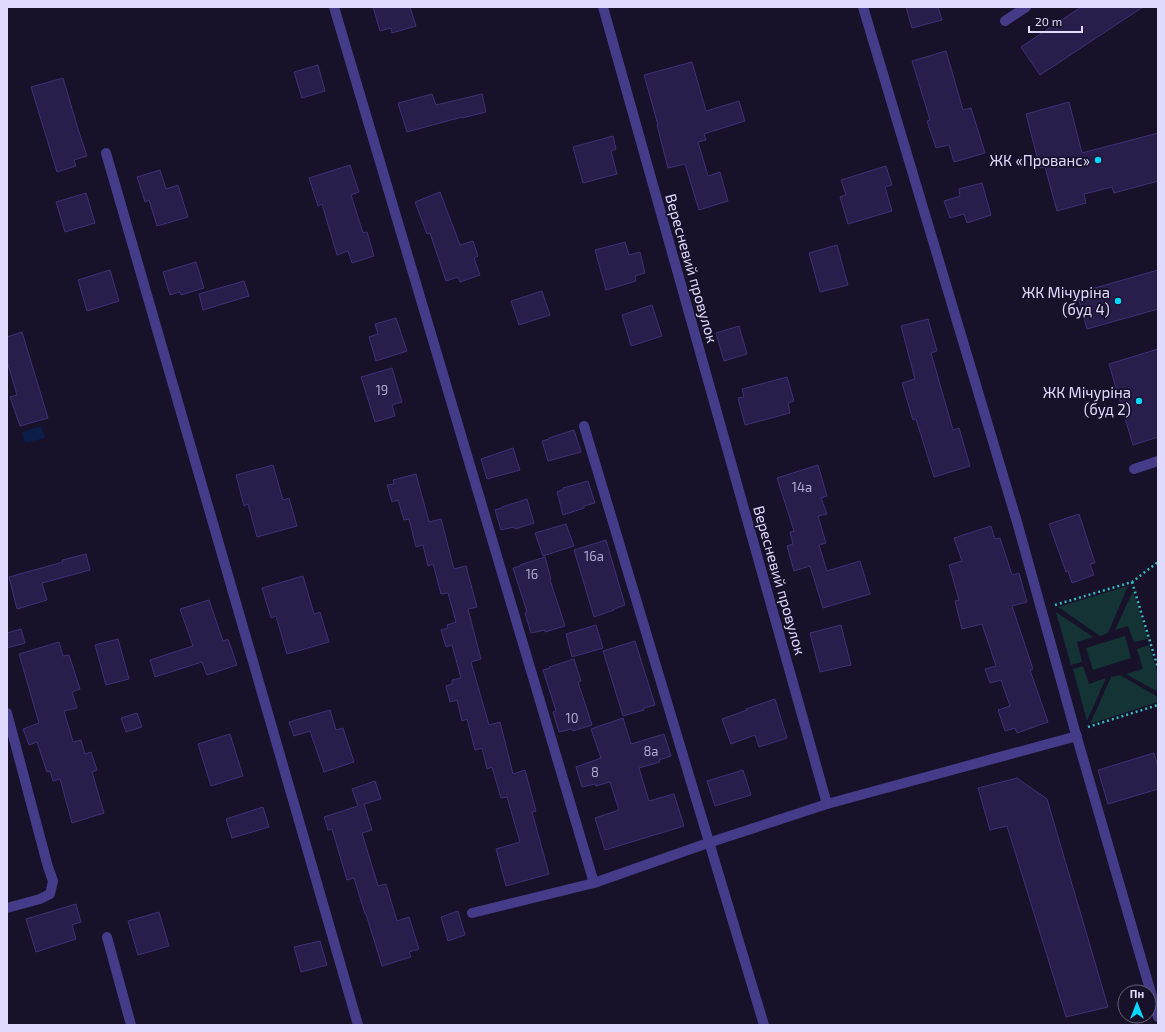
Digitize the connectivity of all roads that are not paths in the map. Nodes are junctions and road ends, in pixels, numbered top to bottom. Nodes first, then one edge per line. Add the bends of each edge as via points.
1 (334, 7) edge
2 (603, 7) edge
3 (863, 7) edge
4 (1026, 7) edge
5 (1005, 21) dead end
6 (106, 153) dead end
7 (584, 426) dead end
8 (1158, 461) edge
9 (1134, 469) dead end
10 (7, 713) edge
11 (1076, 734) junction
12 (827, 804) junction
13 (708, 843) junction
14 (594, 883) junction
15 (7, 908) edge
16 (472, 913) dead end
17 (107, 937) dead end
18 (1158, 1017) edge
19 (131, 1025) edge
20 (358, 1025) edge
21 (764, 1025) edge

1 - 14 street
2 - 12 street, Вересневий провулок
3 - 11 street via 1017,522
4 - 5 street
6 - 20 street
7 - 13 street
8 - 9 street
10 - 15 street via 53,881 50,894
11 - 12 street
11 - 18 street
12 - 13 street
13 - 14 street
13 - 21 street
14 - 16 street
17 - 19 street

